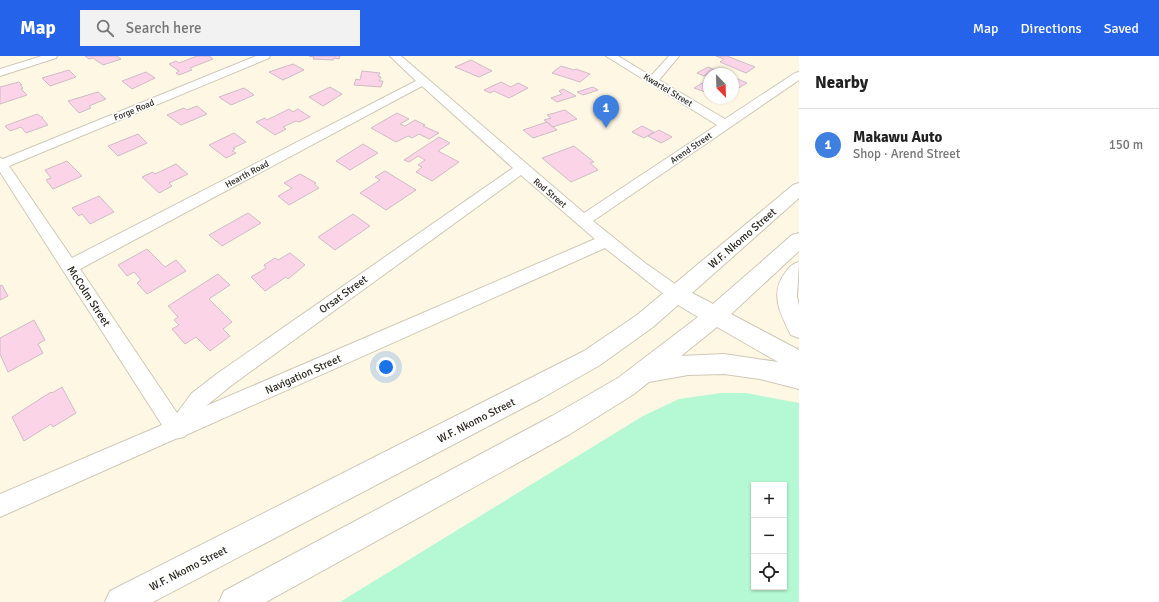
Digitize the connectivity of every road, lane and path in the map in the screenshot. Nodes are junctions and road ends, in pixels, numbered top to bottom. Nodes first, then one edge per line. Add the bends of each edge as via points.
1 (52, 56) edge
2 (265, 56) edge
3 (395, 56) edge
4 (611, 56) edge
5 (674, 56) edge
6 (0, 73) edge
7 (799, 74) edge
8 (653, 80) junction
9 (424, 81) junction
10 (726, 125) junction
11 (1, 163) edge
12 (521, 169) junction
13 (799, 189) edge
14 (583, 221) junction
15 (799, 240) edge
16 (605, 241) junction
17 (70, 267) junction
18 (799, 269) edge
19 (676, 294) junction
20 (716, 315) junction
21 (799, 330) edge
22 (799, 362) edge
23 (643, 373) junction
24 (799, 378) edge
25 (176, 430) junction
26 (0, 506) edge
27 (121, 602) edge
28 (235, 602) edge

1 - 6 street
2 - 11 street, Forge Road
3 - 9 street, Rod Street
4 - 8 street, Kwartel Street
5 - 8 street
7 - 10 street, Arend Street
8 - 10 street, Kwartel Street
9 - 12 street, Rod Street
9 - 17 street, Hearth Road
10 - 14 street, Arend Street
11 - 17 street, McColm Street
12 - 14 street, Rod Street
12 - 25 street, Orsat Street via 225,379 199,399
13 - 19 main road, W.F. Nkomo Street
14 - 16 street, Rod Street
15 - 20 main road
16 - 19 street, Rod Street
16 - 25 street, Navigation Street
17 - 25 street, McColm Street
18 - 21 main road via 788,284 787,298
19 - 20 main road, Rod Street
19 - 27 main road, W.F. Nkomo Street via 646,321 592,358
20 - 22 main road, Rod Street
20 - 23 main road
23 - 24 main road via 676,365 710,362 739,364
23 - 28 main road via 561,426
25 - 26 street, Navigation Street

